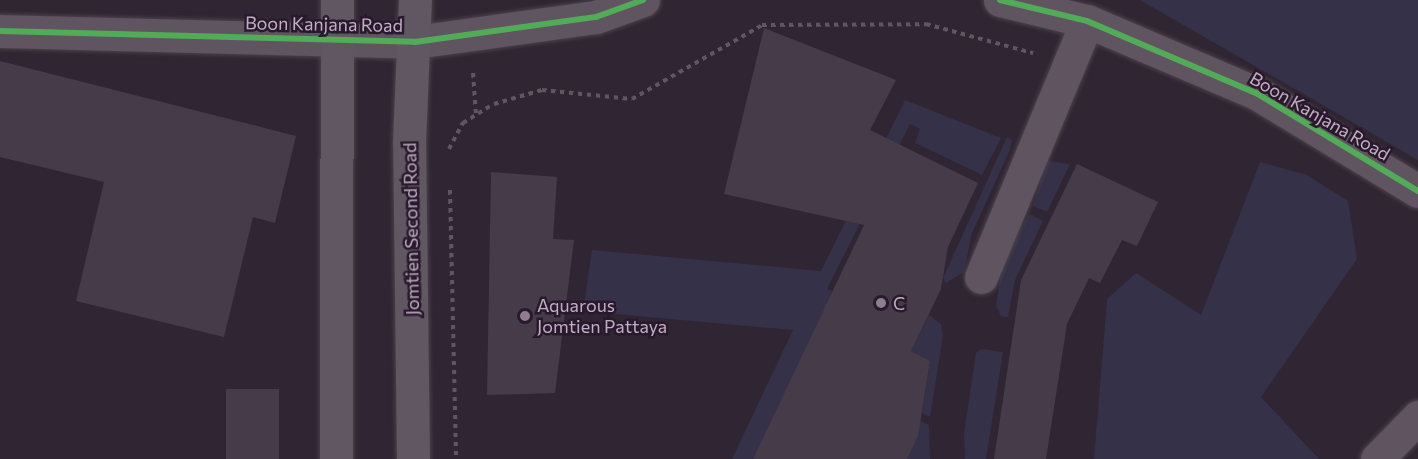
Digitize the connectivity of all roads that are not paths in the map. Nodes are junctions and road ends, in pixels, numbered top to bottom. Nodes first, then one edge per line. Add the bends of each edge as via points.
1 (338, 0) edge
2 (415, 0) edge
3 (643, 0) edge
4 (1000, 0) edge
5 (596, 9) edge
6 (1087, 21) junction
7 (0, 31) edge
8 (337, 39) junction
9 (415, 42) junction
10 (1418, 191) edge
11 (981, 277) dead end
12 (1418, 417) edge
13 (336, 459) edge
14 (413, 459) edge
15 (1377, 459) edge

1 - 8 main road
2 - 9 main road, Jomtien Second Road
3 - 5 street, Boon Kanjana Road
4 - 6 street, Boon Kanjana Road
5 - 9 street, Boon Kanjana Road
6 - 10 street, Boon Kanjana Road via 1257,93
6 - 11 street
7 - 8 street, Boon Kanjana Road
8 - 9 street, Boon Kanjana Road
8 - 13 main road
9 - 14 main road, Jomtien Second Road via 409,141
12 - 15 street

